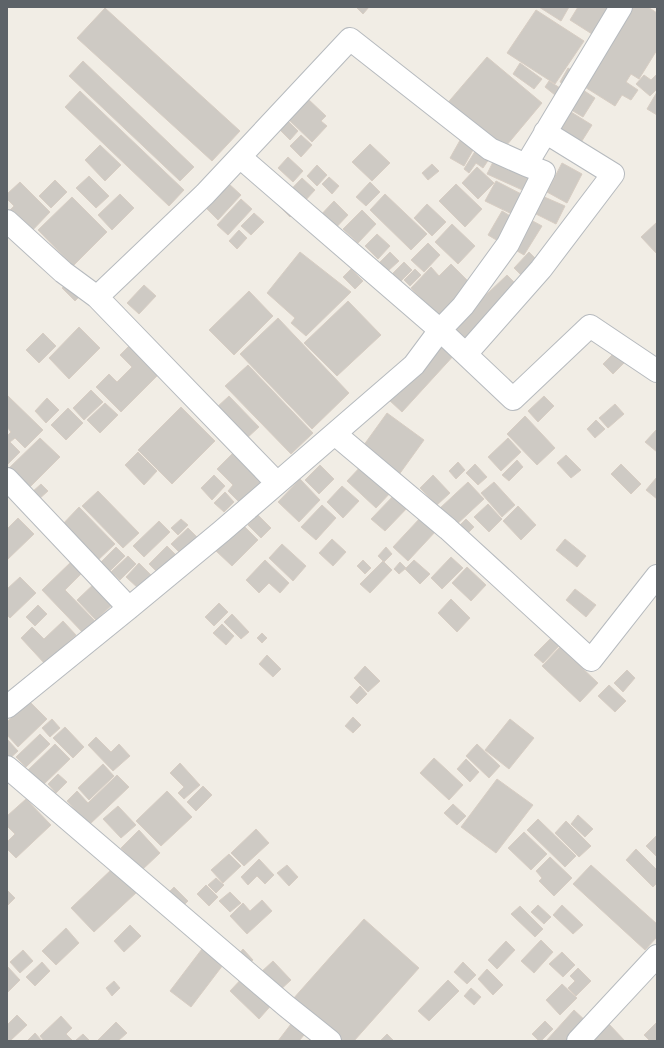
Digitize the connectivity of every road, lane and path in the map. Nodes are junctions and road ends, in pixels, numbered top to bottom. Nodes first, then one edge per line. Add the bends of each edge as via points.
1 (620, 7) edge
2 (545, 132) junction
3 (240, 157) junction
4 (526, 165) junction
5 (7, 221) edge
6 (97, 297) junction
7 (440, 330) junction
8 (466, 354) junction
9 (657, 370) edge
10 (335, 434) junction
11 (7, 479) edge
12 (277, 483) junction
13 (657, 576) edge
14 (129, 608) junction
15 (7, 707) edge
16 (7, 767) edge
17 (657, 956) edge
18 (330, 1041) edge
19 (578, 1041) edge

1 - 2 street
2 - 4 street
2 - 8 street via 613,174 541,269
3 - 4 street via 350,39 490,149
3 - 6 street
3 - 7 street
4 - 7 street via 544,172 508,244 463,306
5 - 6 street via 63,272
6 - 12 street
7 - 8 street
7 - 10 street via 414,365
8 - 9 street via 513,400 590,326
10 - 12 street
10 - 13 street via 448,529 591,660
11 - 14 street
12 - 14 street
14 - 15 street
16 - 18 street
17 - 19 street

